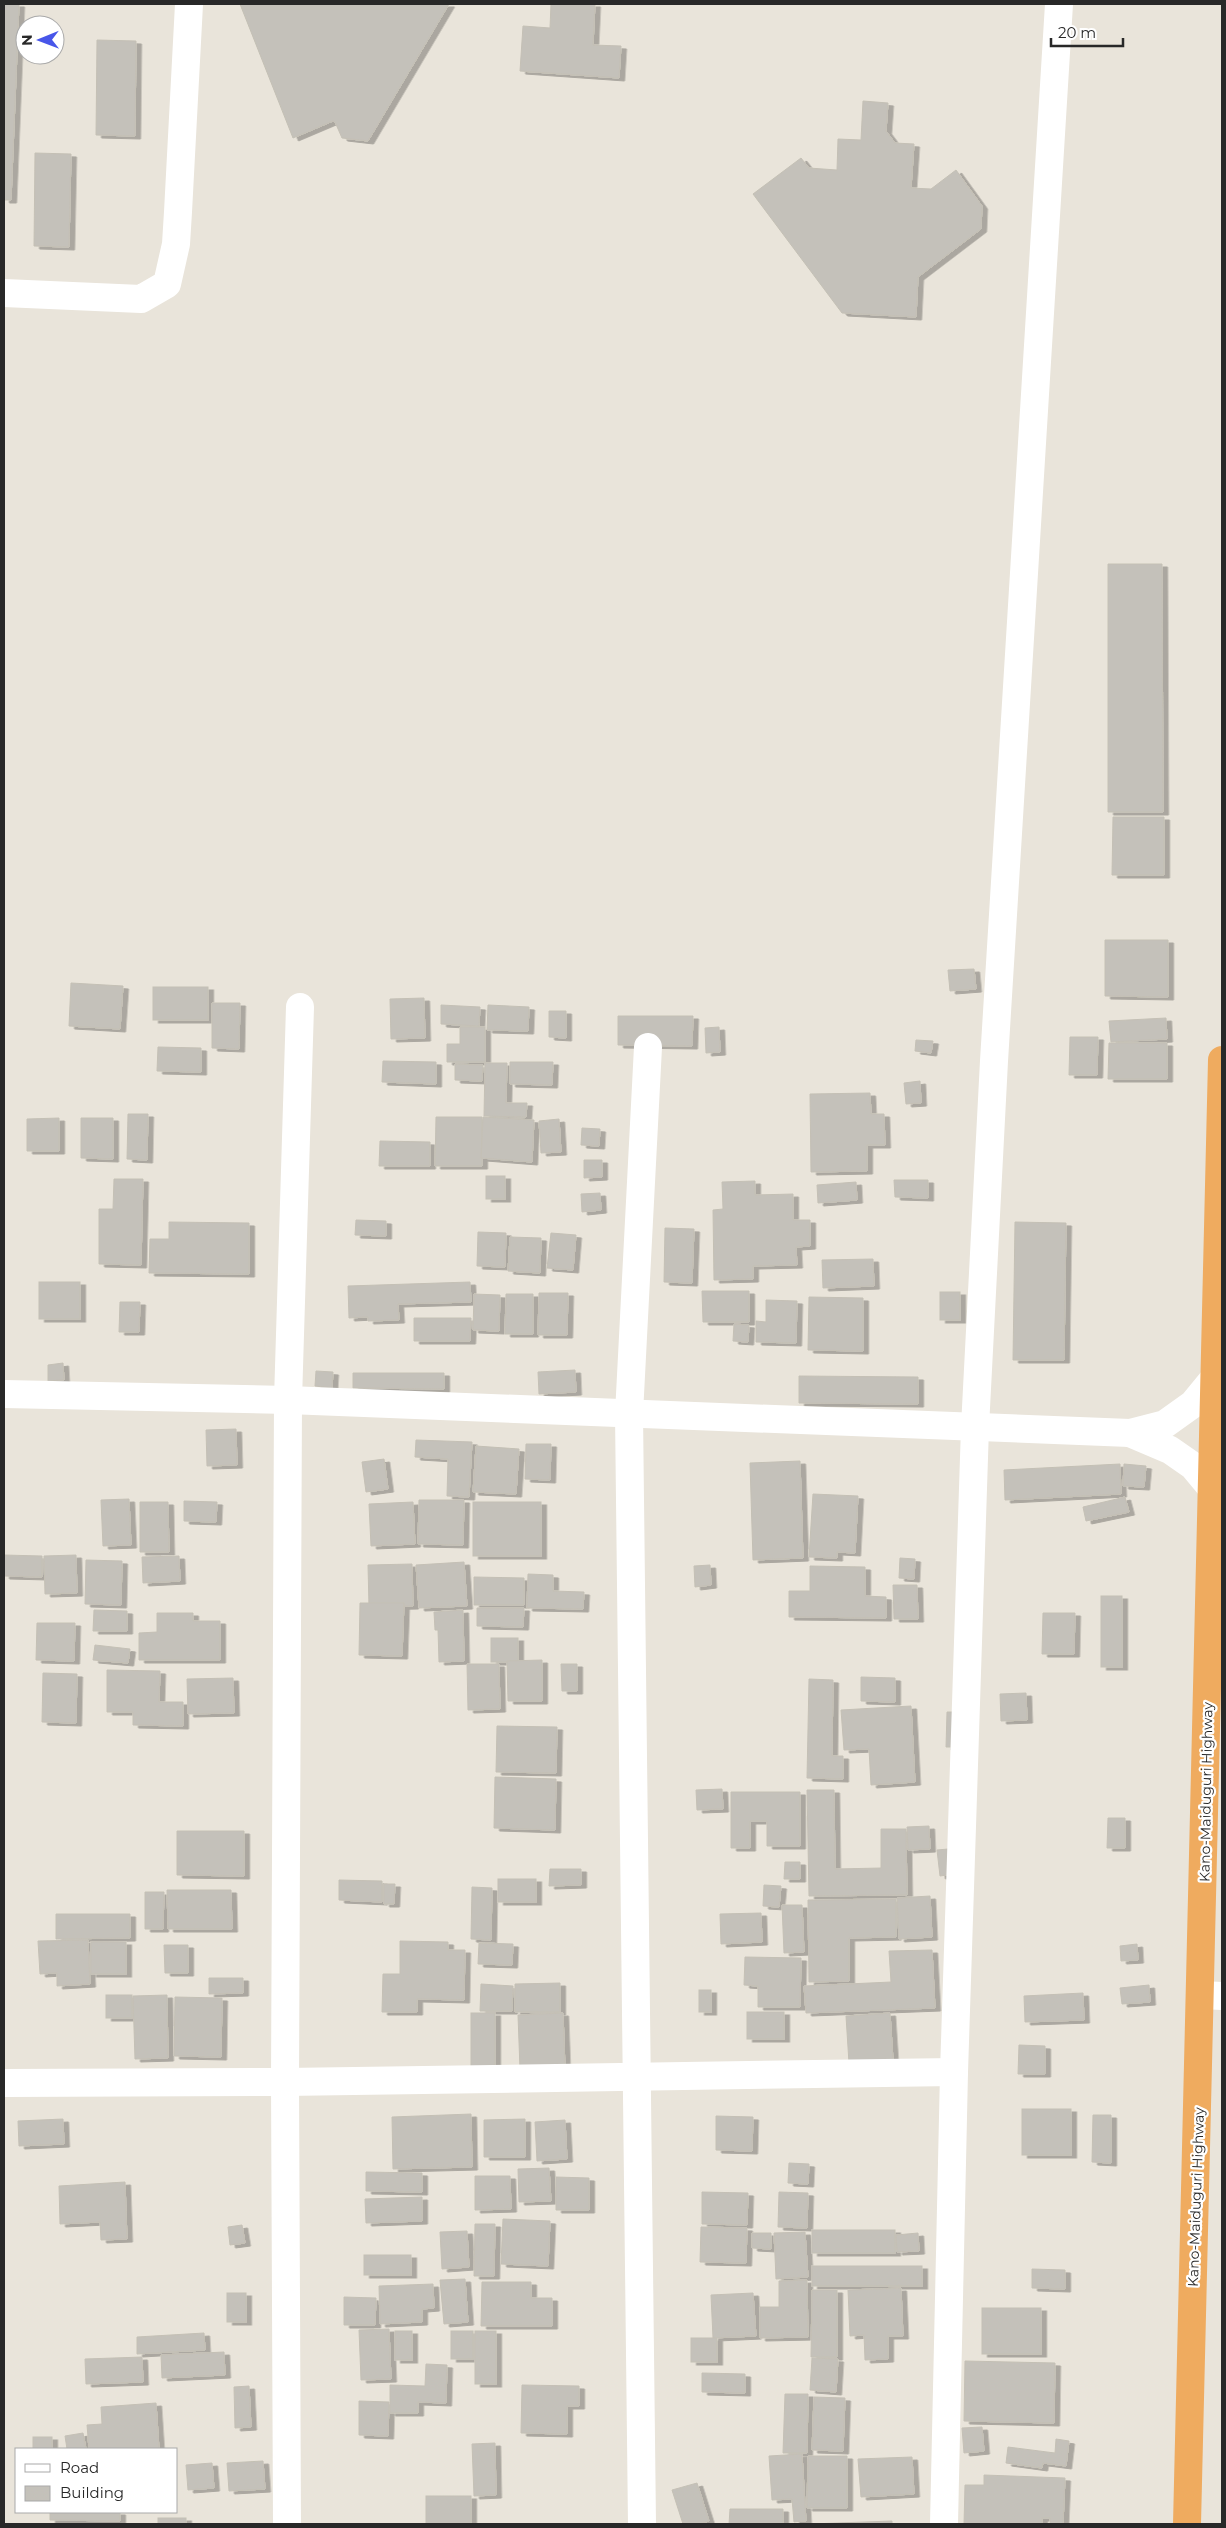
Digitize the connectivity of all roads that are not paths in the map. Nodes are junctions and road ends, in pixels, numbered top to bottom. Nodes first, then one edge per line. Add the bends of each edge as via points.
1 (188, 4) edge
2 (1059, 4) edge
3 (4, 293) edge
4 (300, 1007) dead end
5 (648, 1047) dead end
6 (1222, 1060) edge
7 (1216, 1376) junction
8 (4, 1394) edge
9 (288, 1400) junction
10 (630, 1414) junction
11 (975, 1427) junction
12 (1130, 1433) junction
13 (1214, 1490) junction
14 (1212, 1996) edge
15 (954, 2072) junction
16 (637, 2076) junction
17 (285, 2082) junction
18 (4, 2083) edge
19 (287, 2524) edge
20 (642, 2524) edge
21 (944, 2524) edge
22 (1187, 2524) edge

1 - 3 street via 176,244 167,284 140,299
2 - 11 street
4 - 9 street
5 - 10 street
6 - 7 highway, Kano-Maiduguri Highway
7 - 12 street via 1193,1404 1165,1424
7 - 13 highway, Kano-Maiduguri Highway
8 - 9 street
9 - 10 street
9 - 17 street
10 - 11 street
10 - 16 street
11 - 12 street
11 - 15 street
12 - 13 street via 1170,1450 1193,1466
13 - 14 highway, Kano-Maiduguri Highway
14 - 22 highway, Kano-Maiduguri Highway
15 - 16 street
15 - 21 street
16 - 17 street
16 - 20 street
17 - 18 street
17 - 19 street

